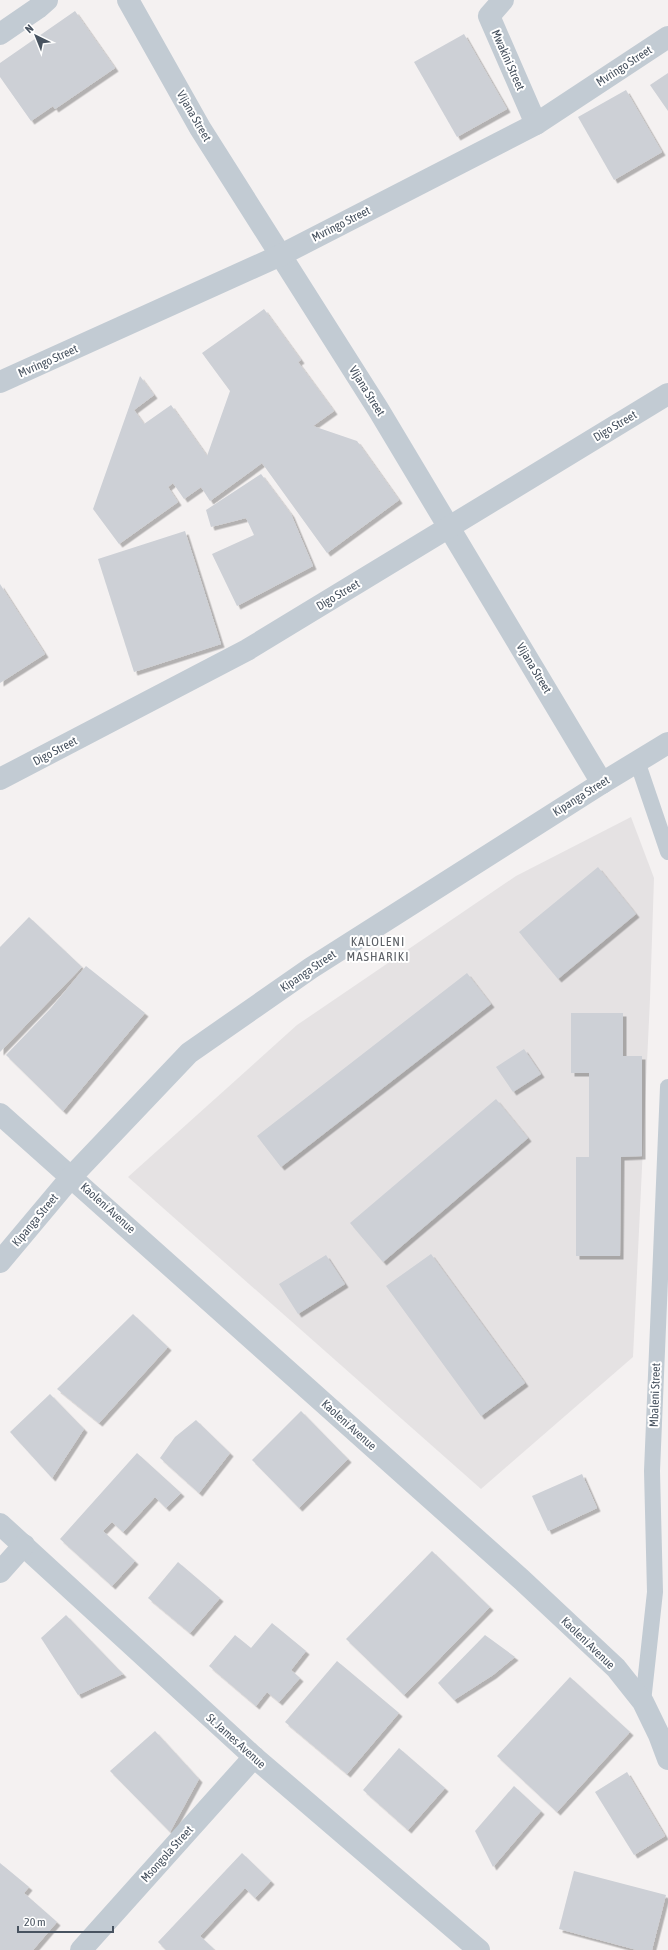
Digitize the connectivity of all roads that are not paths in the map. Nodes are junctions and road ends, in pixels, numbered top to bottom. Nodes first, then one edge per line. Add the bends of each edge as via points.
1 (47, 0) edge
2 (128, 0) edge
3 (503, 0) edge
4 (0, 34) edge
5 (668, 37) edge
6 (536, 124) junction
7 (281, 255) junction
8 (0, 382) edge
9 (668, 394) edge
10 (450, 527) junction
11 (668, 743) edge
12 (637, 761) junction
13 (0, 779) edge
14 (602, 783) junction
15 (668, 852) edge
16 (668, 1087) edge
17 (0, 1114) edge
18 (72, 1176) junction
19 (0, 1262) edge
20 (0, 1524) edge
21 (24, 1545) junction
22 (0, 1572) edge
23 (643, 1702) junction
24 (254, 1757) junction
25 (668, 1759) edge
26 (81, 1950) edge
27 (479, 1950) edge

1 - 4 street
2 - 7 street, Vijana Street via 200,128
3 - 6 street, Mwakini Street via 489,16
5 - 6 street, Mvringo Street
6 - 7 street, Mvringo Street
7 - 8 street, Mvringo Street
7 - 10 street, Vijana Street
9 - 10 street, Digo Street
10 - 13 street, Digo Street via 247,650
10 - 14 street, Vijana Street
11 - 12 street, Kipanga Street
12 - 14 street, Kipanga Street
12 - 15 lane
14 - 18 street, Kipanga Street via 311,968 189,1053
16 - 23 lane, Mbaleni Street via 652,1471 655,1592
17 - 18 street, Kaoleni Avenue
18 - 19 street, Kipanga Street
18 - 23 street, Kaoleni Avenue via 522,1580 616,1668
20 - 21 street, St. James Avenue
21 - 22 street
21 - 24 street, St. James Avenue
23 - 25 street, Kaoleni Avenue
24 - 26 street, Msongola Street
24 - 27 street, St. James Avenue

